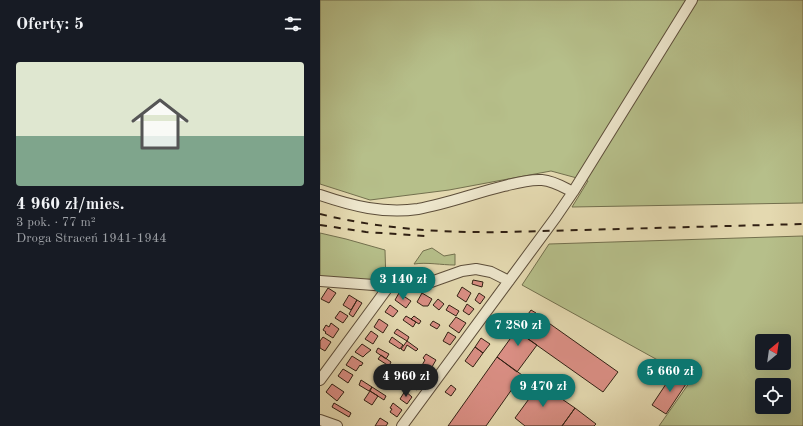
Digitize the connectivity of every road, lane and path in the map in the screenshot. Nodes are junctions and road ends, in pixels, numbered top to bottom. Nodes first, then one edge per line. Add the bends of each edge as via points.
1 (692, 0) edge
2 (573, 192) junction
3 (320, 195) edge
4 (320, 281) edge
5 (509, 281) junction
6 (386, 286) junction
7 (320, 380) edge
8 (320, 420) edge
9 (337, 426) edge
10 (402, 426) edge

1 - 2 street
2 - 3 street via 552,182 530,180 434,206 394,210 358,207
2 - 5 street
4 - 6 street
5 - 6 street via 491,272 476,270 462,271 430,282
5 - 10 street
6 - 7 street via 386,290
8 - 9 street

